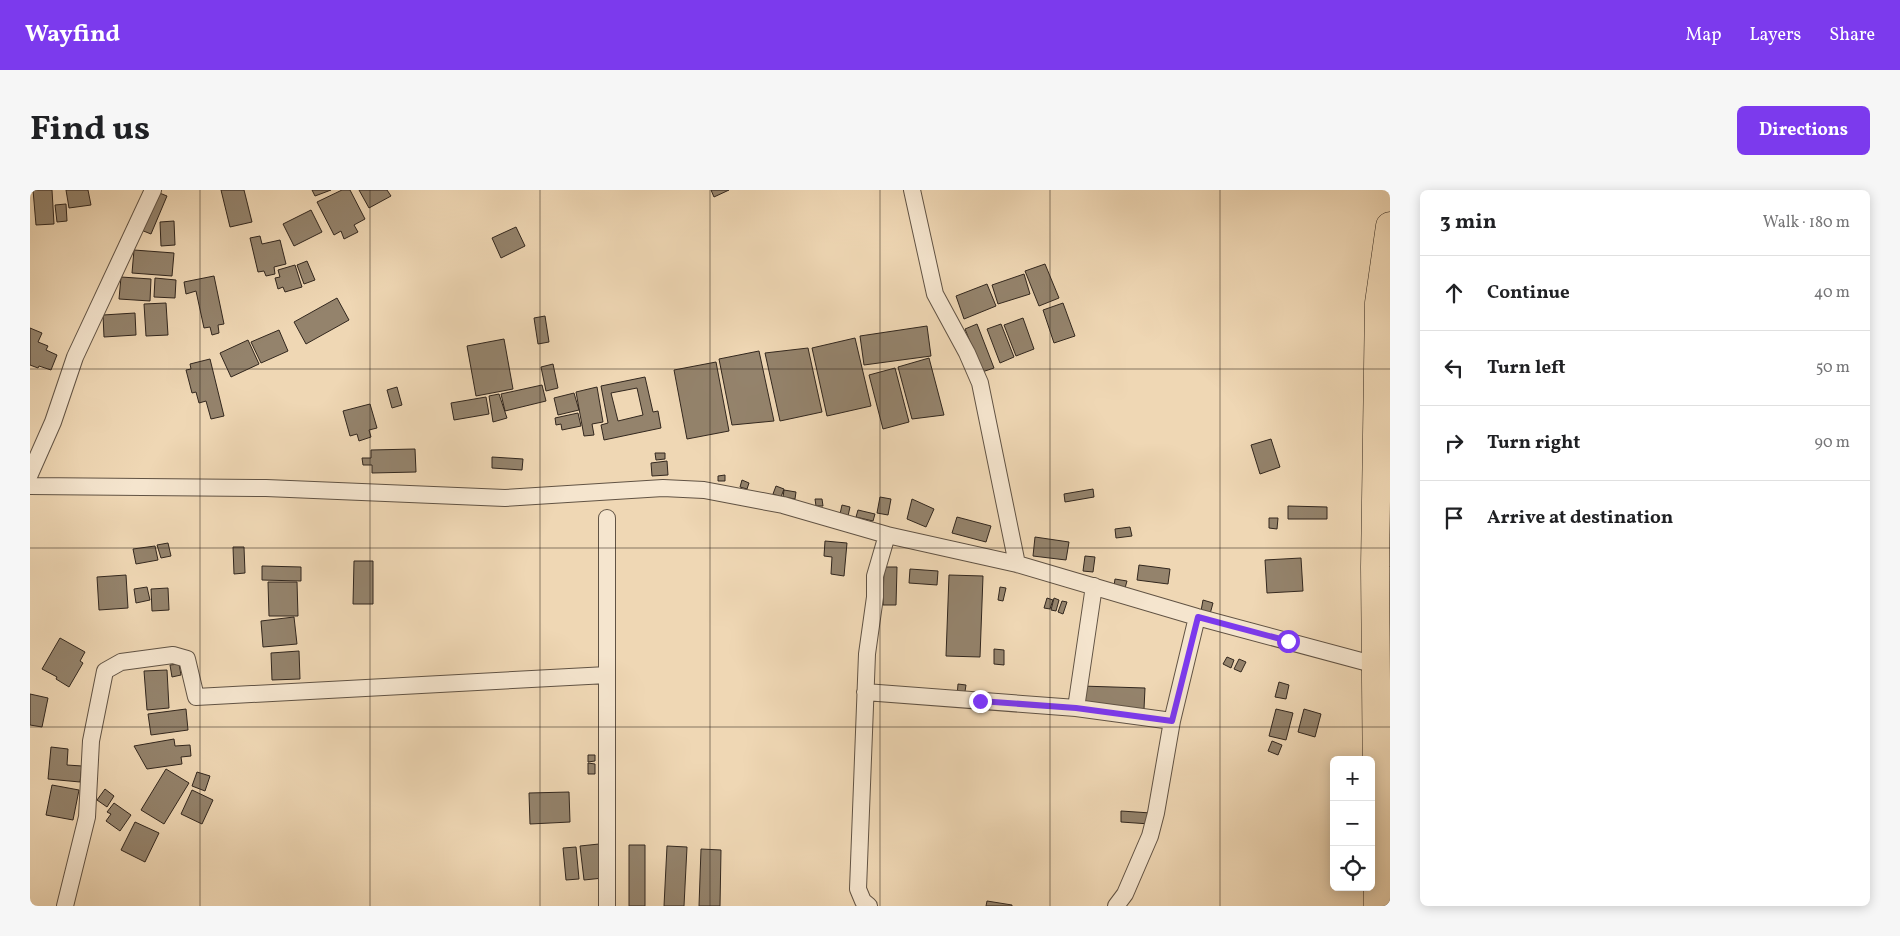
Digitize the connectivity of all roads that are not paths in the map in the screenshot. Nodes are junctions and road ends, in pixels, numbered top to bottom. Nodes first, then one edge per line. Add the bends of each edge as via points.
1 (153, 190) edge
2 (912, 190) edge
3 (1390, 226) edge
4 (30, 474) edge
5 (30, 486) edge
6 (607, 518) dead end
7 (887, 535) junction
8 (1017, 564) junction
9 (1094, 586) junction
10 (1198, 617) junction
11 (1376, 666) junction
12 (608, 675) junction
13 (865, 692) junction
14 (1076, 708) junction
15 (1172, 721) junction
16 (607, 905) dead end
17 (65, 906) edge
18 (868, 906) edge
19 (1116, 906) edge
20 (1378, 906) edge

1 - 4 street via 75,357 53,422
2 - 8 street via 935,294 980,383
3 - 11 highway via 1379,302
5 - 7 street via 266,488 505,498 663,488 704,490 783,505
6 - 12 street
7 - 8 street
7 - 13 street via 875,576 876,597
8 - 9 street
9 - 10 street
9 - 14 street
10 - 11 street
10 - 15 street
11 - 20 highway
12 - 16 street
12 - 17 street via 196,697 187,660 173,655 121,662 105,671 91,741 87,817
13 - 14 street
13 - 18 street via 858,889
14 - 15 street
15 - 19 street via 1150,836 1126,894

